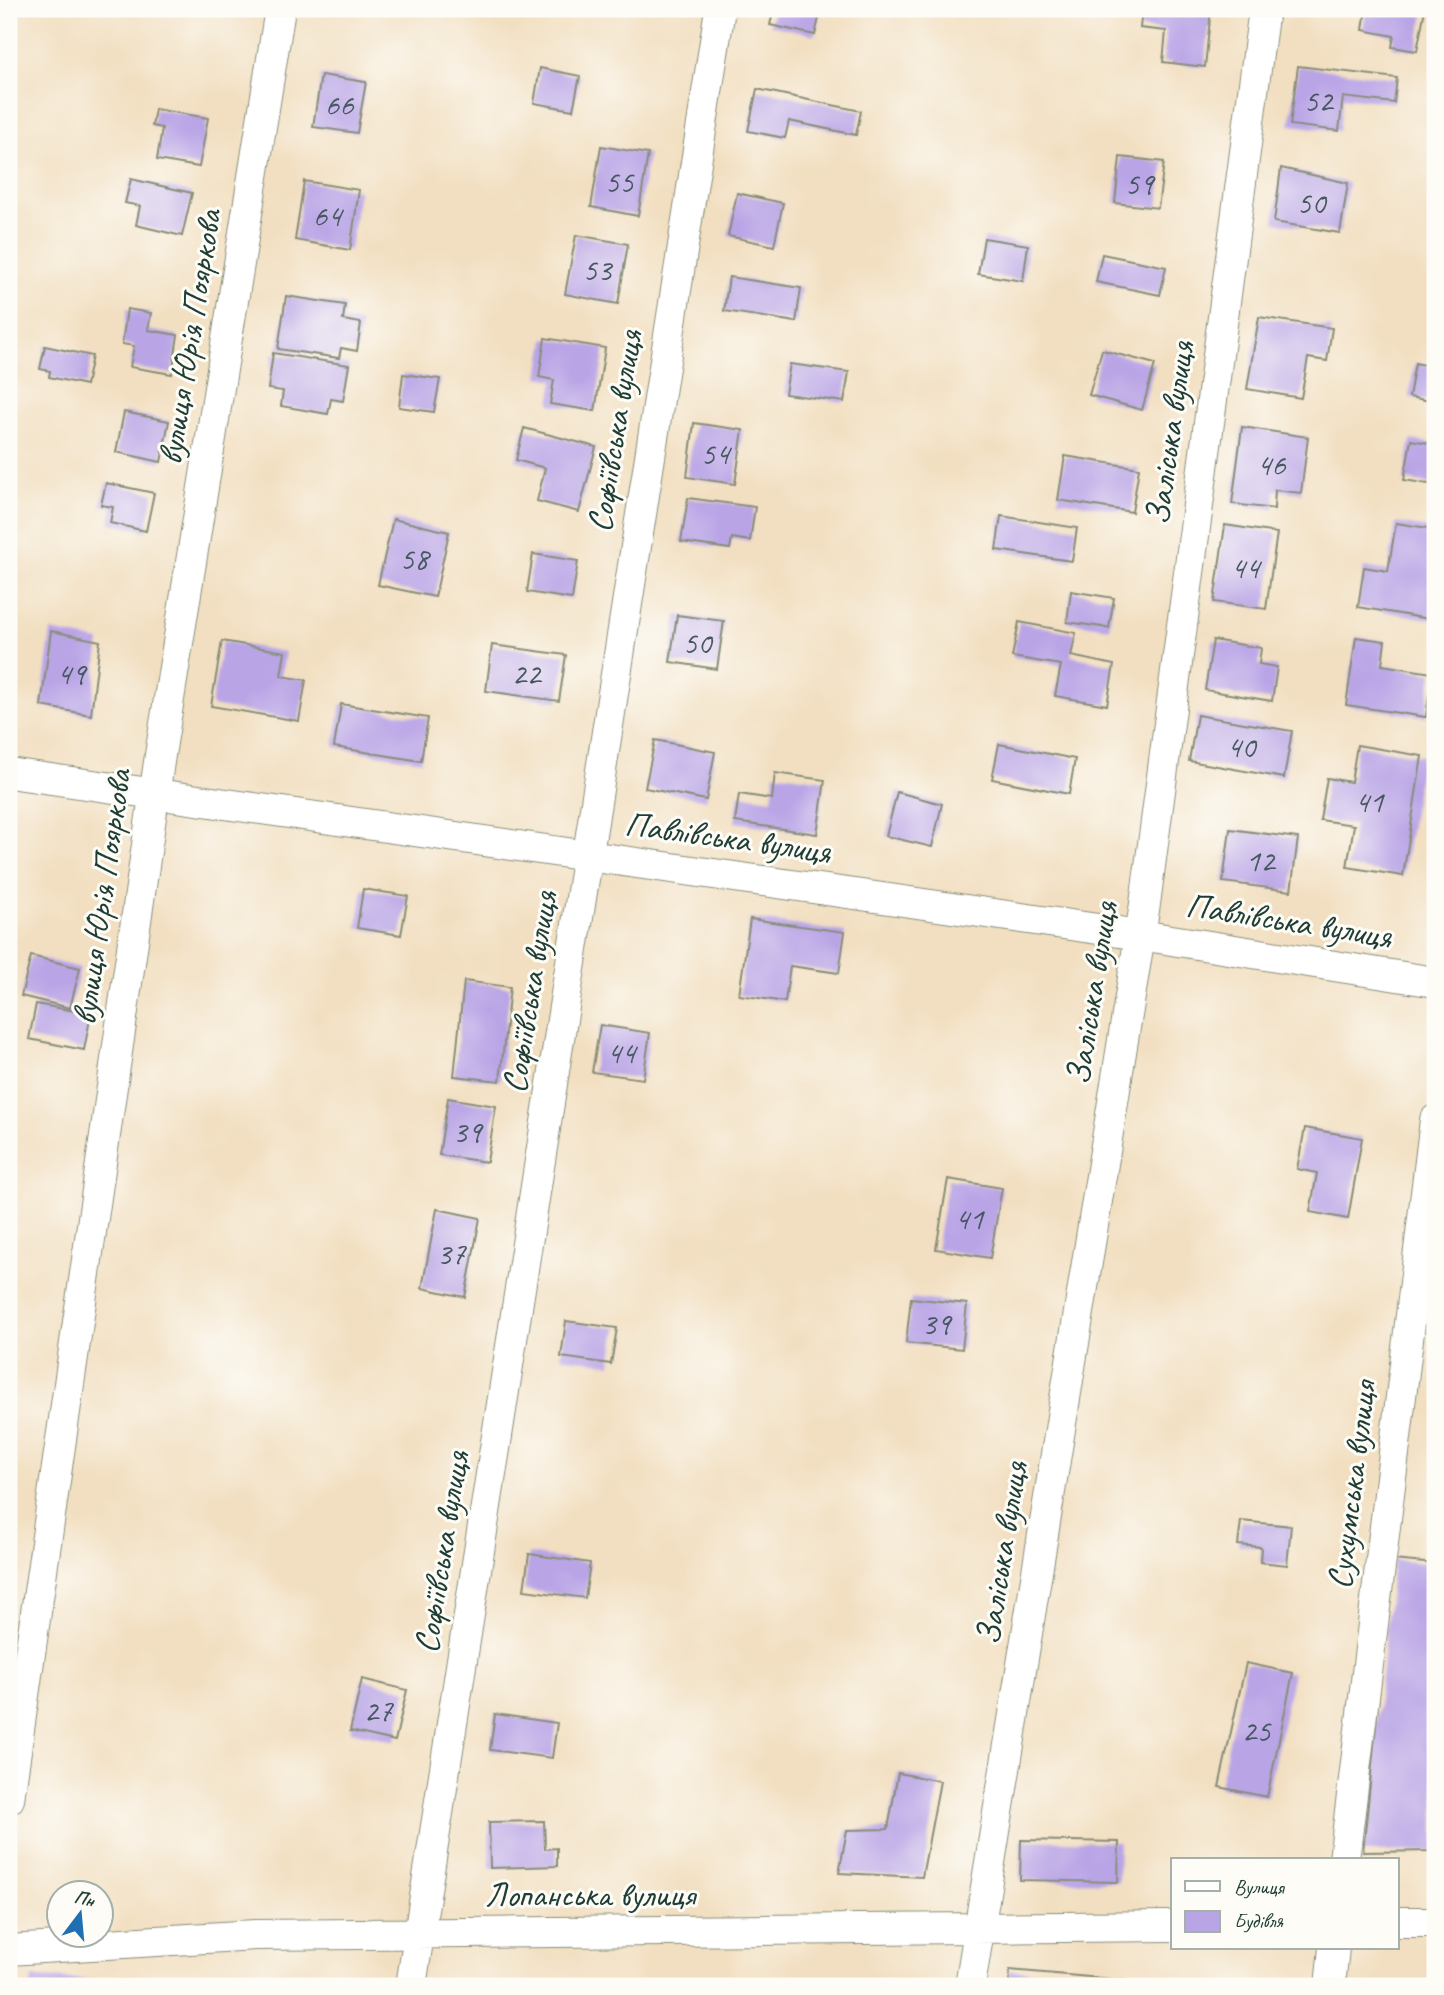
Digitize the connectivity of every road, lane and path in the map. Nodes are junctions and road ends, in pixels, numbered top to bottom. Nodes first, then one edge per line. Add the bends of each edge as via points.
1 (280, 9) edge
2 (720, 9) edge
3 (1264, 9) edge
4 (9, 773) edge
5 (155, 794) junction
6 (589, 856) junction
7 (1140, 935) junction
8 (1435, 982) edge
9 (1435, 1120) edge
10 (9, 1799) edge
11 (1344, 1858) edge
12 (1398, 1922) edge
13 (1435, 1922) edge
14 (1171, 1926) edge
15 (980, 1930) junction
16 (419, 1934) junction
17 (1334, 1950) edge
18 (9, 1951) edge
19 (411, 1986) edge
20 (970, 1986) edge
21 (1330, 1986) edge

1 - 5 street, вулиця Юрія Пояркова
2 - 6 street, Софіївська вулиця
3 - 7 street, Заліська вулиця
4 - 5 street, Павлівська вулиця
5 - 6 street, Павлівська вулиця
5 - 10 street, вулиця Юрія Пояркова
6 - 7 street, Павлівська вулиця
6 - 16 street, Софіївська вулиця
7 - 8 street, Павлівська вулиця
7 - 15 street, Заліська вулиця
9 - 11 street, Сухумська вулиця
12 - 13 street
14 - 15 street, Лопанська вулиця
15 - 16 street, Лопанська вулиця
15 - 20 street, Заліська вулиця
16 - 18 street, Лопанська вулиця via 256,1934
16 - 19 street, Софіївська вулиця
17 - 21 street

